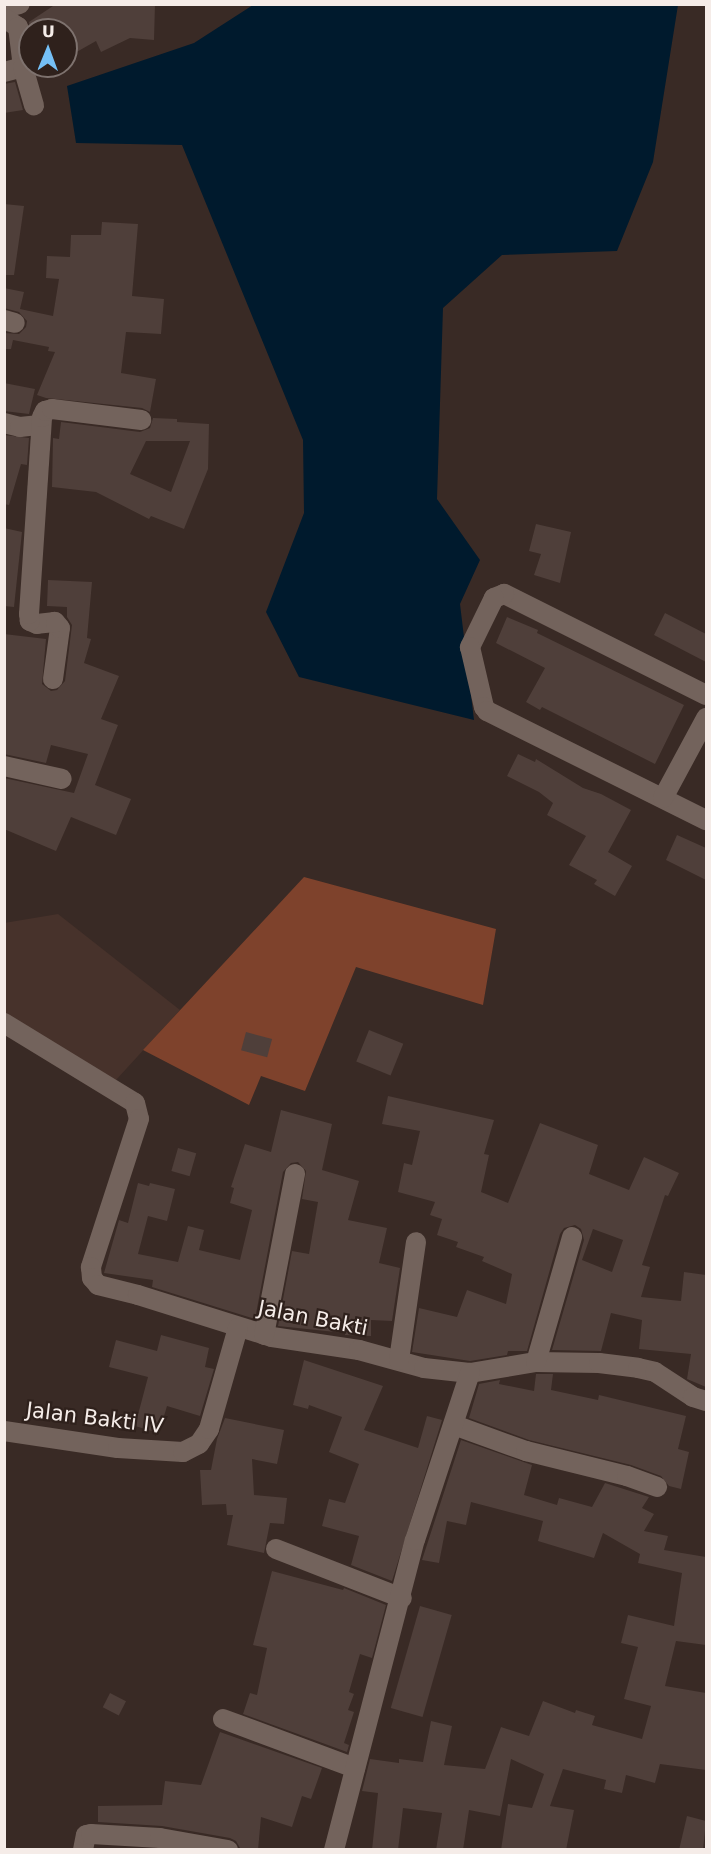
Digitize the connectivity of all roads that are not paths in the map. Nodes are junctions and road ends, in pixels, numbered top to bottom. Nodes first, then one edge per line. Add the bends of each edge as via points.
1 (20, 4) edge
2 (4, 8) edge
3 (4, 18) edge
4 (14, 69) edge
5 (34, 105) dead end
6 (141, 420) dead end
7 (4, 423) edge
8 (40, 425) junction
9 (53, 679) dead end
10 (706, 695) edge
11 (706, 718) edge
12 (4, 766) edge
13 (62, 779) dead end
14 (663, 798) junction
15 (706, 820) edge
16 (4, 1023) edge
17 (295, 1174) dead end
18 (572, 1237) dead end
19 (416, 1242) dead end
20 (238, 1328) junction
21 (264, 1335) junction
22 (399, 1360) junction
23 (536, 1362) junction
24 (470, 1373) junction
25 (706, 1401) edge
26 (453, 1425) junction
27 (4, 1431) edge
28 (657, 1486) dead end
29 (276, 1549) dead end
30 (402, 1598) junction
31 (223, 1719) dead end
32 (355, 1768) junction
33 (83, 1850) edge
34 (228, 1850) edge
35 (334, 1850) edge

1 - 2 street
3 - 4 street via 18,27
4 - 5 street
6 - 8 street via 52,409 43,412
7 - 8 street via 20,427
8 - 9 street via 29,614 30,621 55,622 60,628
10 - 14 street via 504,594 494,598 471,642 487,711
11 - 14 street
12 - 13 street
14 - 15 street
16 - 20 street, Jalan Bakti via 135,1103 139,1119 91,1268 92,1278 98,1285 180,1307
17 - 21 street
18 - 23 street
19 - 22 street
20 - 21 street, Jalan Bakti
20 - 27 street, Jalan Bakti IV via 209,1429 199,1444 183,1452 118,1448
21 - 22 street, Jalan Bakti
22 - 24 street, Jalan Bakti via 424,1368
23 - 24 street, Jalan Bakti
23 - 25 street, Jalan Bakti via 638,1368 654,1372
24 - 26 street
26 - 28 street via 526,1451
26 - 30 street via 415,1540
29 - 30 street
30 - 32 street
31 - 32 street
32 - 35 street
33 - 34 street via 86,1835 92,1834 160,1838

